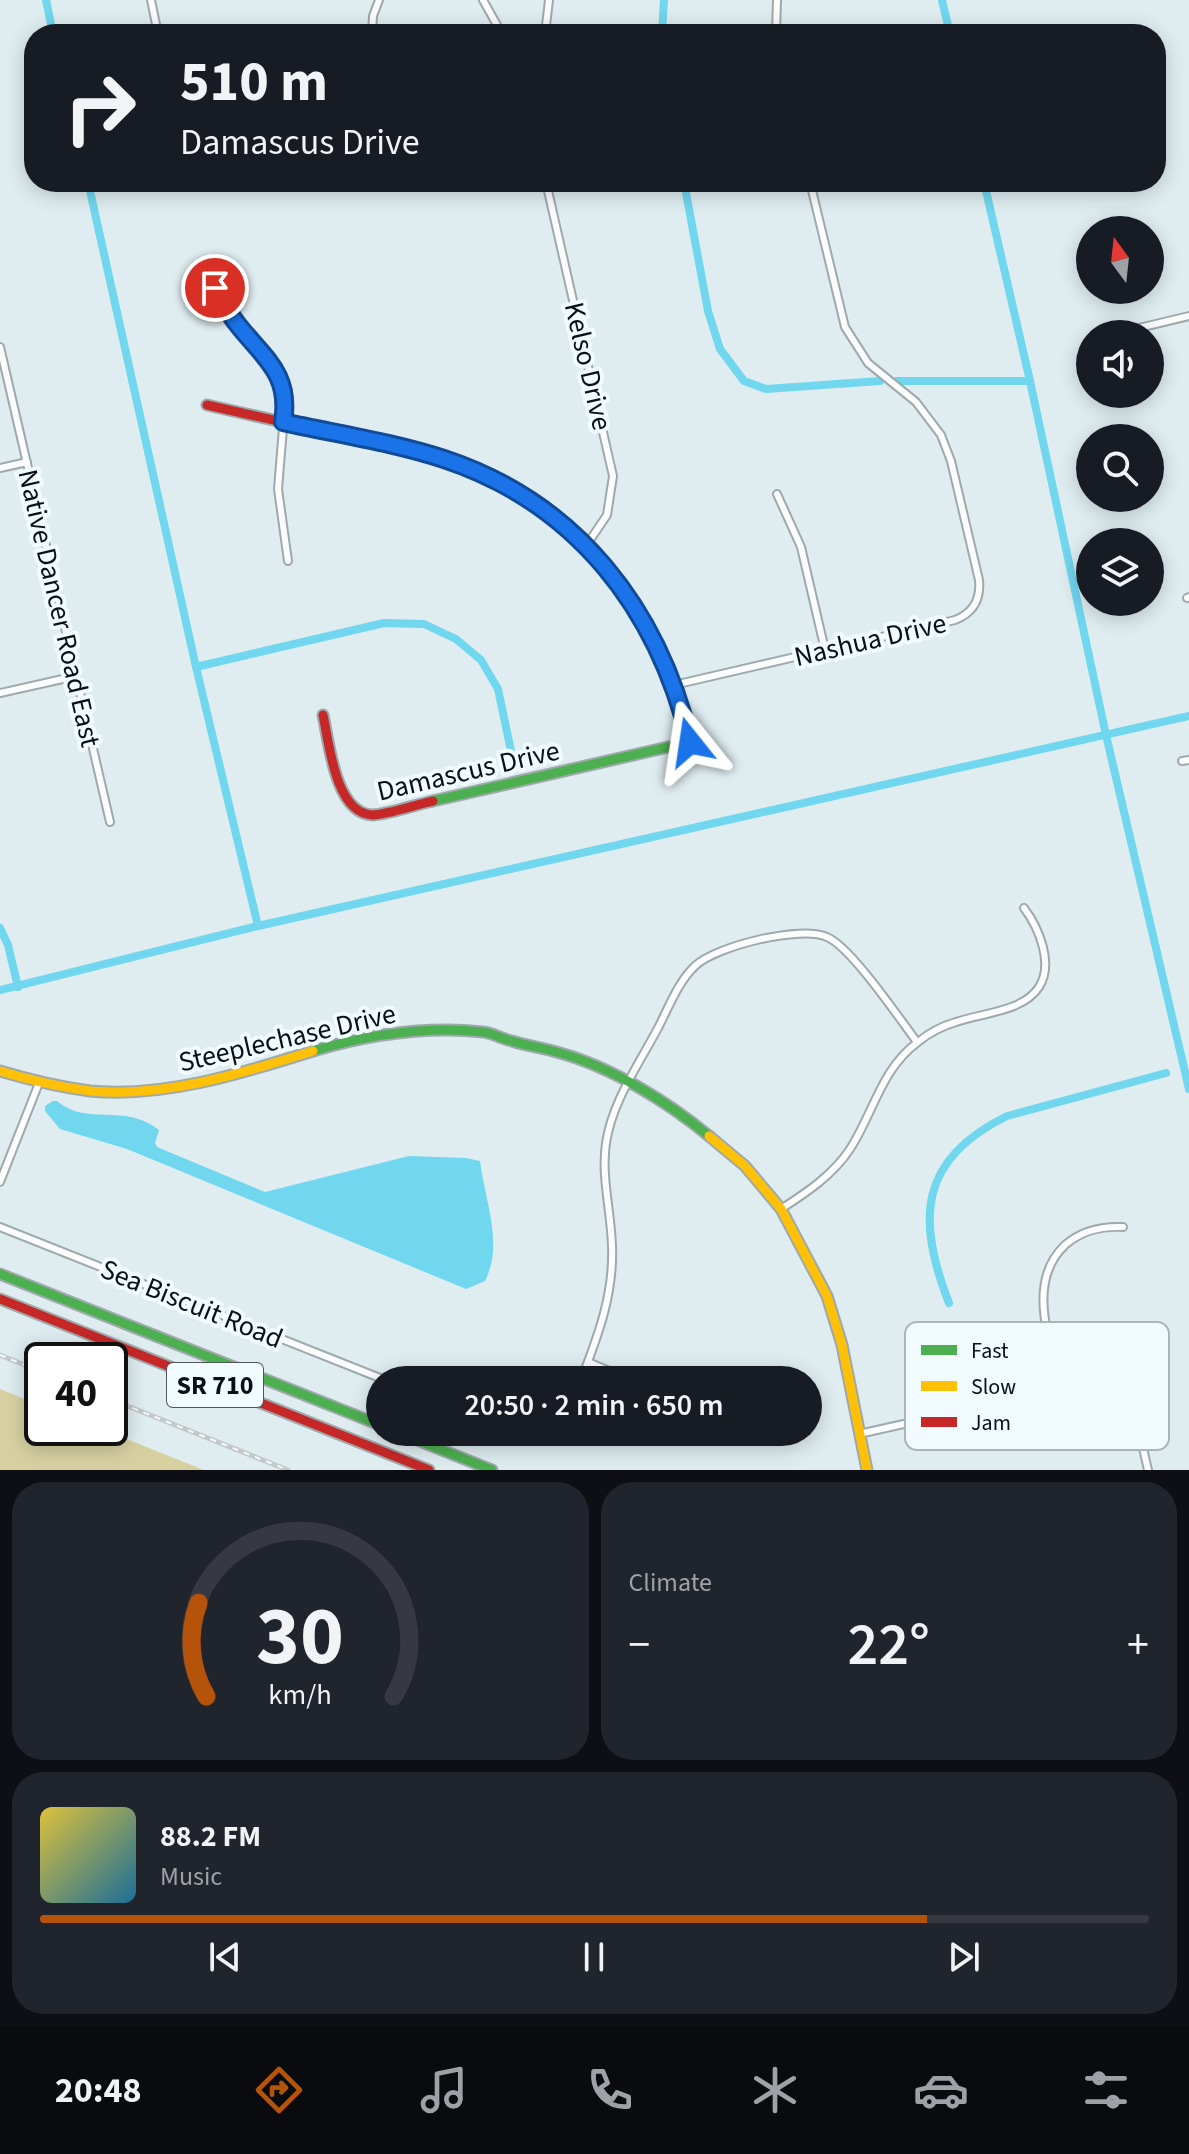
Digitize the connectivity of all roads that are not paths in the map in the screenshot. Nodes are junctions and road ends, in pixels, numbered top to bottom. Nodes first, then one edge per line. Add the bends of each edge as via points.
1 (151, 0) edge
2 (379, 0) edge
3 (483, 0) edge
4 (549, 0) edge
5 (777, 0) edge
6 (156, 24) edge
7 (373, 24) edge
8 (496, 24) edge
9 (546, 24) edge
10 (776, 24) edge
11 (548, 192) edge
12 (812, 192) edge
13 (215, 288) dead end
14 (1189, 316) edge
15 (1164, 322) edge
16 (0, 347) edge
17 (207, 405) dead end
18 (283, 422) junction
19 (27, 462) junction
20 (0, 468) edge
21 (777, 494) dead end
22 (586, 546) junction
23 (288, 561) dead end
24 (825, 650) junction
25 (76, 676) junction
26 (674, 685) junction
27 (0, 693) edge
28 (323, 715) dead end
29 (110, 822) dead end
30 (1024, 908) dead end
31 (917, 1042) junction
32 (0, 1071) edge
33 (629, 1082) junction
34 (39, 1083) junction
35 (0, 1182) edge
36 (781, 1209) junction
37 (0, 1227) edge
38 (1123, 1227) dead end
39 (0, 1274) edge
40 (0, 1299) edge
41 (1046, 1322) edge
42 (588, 1362) junction
43 (586, 1366) edge
44 (598, 1366) edge
45 (366, 1372) edge
46 (366, 1419) edge
47 (905, 1424) edge
48 (859, 1434) junction
49 (432, 1446) edge
50 (1143, 1450) edge
51 (429, 1470) edge
52 (492, 1470) edge
53 (867, 1470) edge
54 (1148, 1470) edge

1 - 6 street
2 - 7 street
3 - 8 street
4 - 9 street
5 - 10 street
11 - 22 street, Kelso Drive via 613,476 607,515
12 - 24 street, Nashua Drive via 845,327 868,363 916,402 941,435 980,586 974,607 958,619
13 - 18 street via 277,371 284,393
14 - 15 street
16 - 19 street, Native Dancer Road East
17 - 18 main road
18 - 22 main road via 420,452 467,468 533,503
18 - 23 street via 278,489
19 - 20 street
19 - 25 street, Native Dancer Road East
21 - 24 street via 801,547
22 - 26 main road via 638,611
24 - 26 street, Nashua Drive
25 - 27 street
25 - 29 street, Native Dancer Road East
26 - 28 main road, Damascus Drive via 690,742 372,815 344,799
30 - 31 street via 1033,919 1045,960 1037,990 1020,1003 956,1022
31 - 33 street via 841,945 823,935 800,932 721,950 695,966
31 - 36 street via 887,1075 839,1163
32 - 34 main road, Steeplechase Drive
33 - 34 main road, Steeplechase Drive via 561,1053 486,1032 433,1030 353,1039 191,1084 93,1091
33 - 36 main road, Steeplechase Drive via 669,1105 745,1166
33 - 42 street via 606,1144 612,1271 607,1306
34 - 35 street
36 - 48 main road, Steeplechase Drive via 827,1296
37 - 45 street, Sea Biscuit Road
38 - 41 street via 1105,1226 1082,1234 1059,1252 1046,1276
39 - 46 main road, SR 710
40 - 51 main road, SR 710
42 - 43 street
42 - 44 street
47 - 48 street
48 - 53 main road, Steeplechase Drive
49 - 52 main road
50 - 54 street

